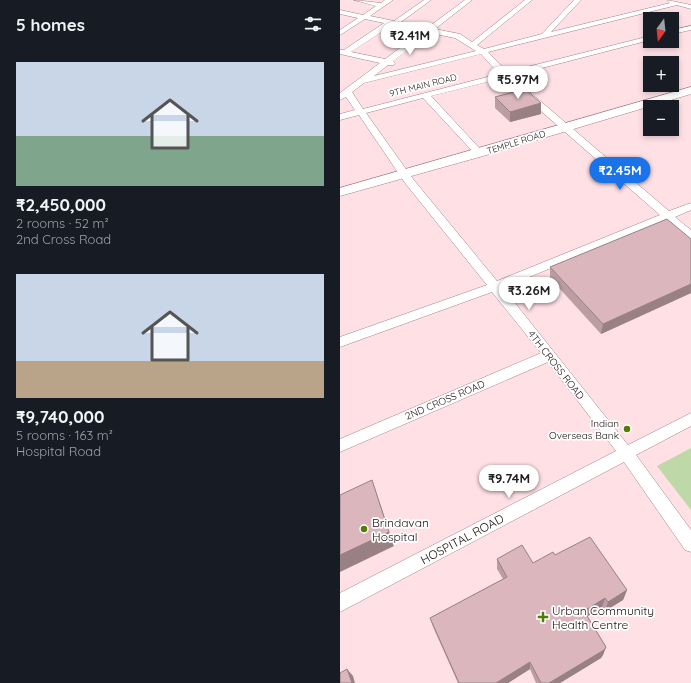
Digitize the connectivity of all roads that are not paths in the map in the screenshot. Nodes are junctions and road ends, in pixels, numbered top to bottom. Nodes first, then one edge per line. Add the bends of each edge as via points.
1 (357, 0) edge
2 (390, 0) edge
3 (428, 0) edge
4 (469, 0) edge
5 (529, 0) edge
6 (578, 0) edge
7 (663, 0) edge
8 (678, 3) junction
9 (382, 5) junction
10 (691, 7) edge
11 (340, 12) edge
12 (364, 16) junction
13 (393, 22) junction
14 (691, 28) edge
15 (429, 30) junction
16 (679, 31) edge
17 (340, 32) edge
18 (545, 34) junction
19 (643, 40) edge
20 (472, 45) junction
21 (482, 51) junction
22 (342, 53) edge
23 (386, 62) junction
24 (412, 68) junction
25 (505, 75) junction
26 (362, 81) junction
27 (691, 90) edge
28 (343, 95) edge
29 (425, 95) junction
30 (691, 96) edge
31 (678, 100) edge
32 (643, 110) edge
33 (360, 112) junction
34 (340, 117) edge
35 (567, 130) junction
36 (479, 153) junction
37 (406, 177) junction
38 (340, 192) edge
39 (340, 200) edge
40 (691, 206) edge
41 (666, 216) junction
42 (691, 236) edge
43 (494, 287) junction
44 (340, 342) edge
45 (550, 355) junction
46 (691, 419) edge
47 (340, 446) edge
48 (626, 454) junction
49 (691, 544) edge
50 (340, 603) edge

1 - 9 street
2 - 9 street
3 - 13 street
4 - 15 street
5 - 20 street
6 - 18 street
7 - 8 street
8 - 10 street
8 - 18 street
9 - 12 street
11 - 12 street
12 - 13 street
12 - 17 street
13 - 15 street
13 - 22 street
14 - 16 street
15 - 20 street via 457,36
15 - 23 street
18 - 21 street
19 - 25 street, 9TH MAIN ROAD
20 - 21 street
21 - 24 street
21 - 25 street
22 - 23 street
23 - 24 street
23 - 26 street
24 - 26 street
25 - 29 street, 9TH MAIN ROAD
25 - 35 street
26 - 28 street
27 - 35 street, TEMPLE ROAD
28 - 33 street, 4TH CROSS ROAD
29 - 33 street, 9TH MAIN ROAD
29 - 36 street
30 - 31 street
32 - 35 street, TEMPLE ROAD
33 - 34 street, 9TH MAIN ROAD
33 - 37 street, 4TH CROSS ROAD
35 - 36 street, TEMPLE ROAD
35 - 37 street, TEMPLE ROAD
35 - 41 street
36 - 37 street, TEMPLE ROAD
37 - 38 street, TEMPLE ROAD
37 - 39 street, TEMPLE ROAD
37 - 43 street, 4TH CROSS ROAD
40 - 41 street
41 - 42 street
41 - 43 street
43 - 44 street
43 - 45 street, 4TH CROSS ROAD
45 - 47 street, 2ND CROSS ROAD
45 - 48 street, 4TH CROSS ROAD
46 - 48 street, HOSPITAL ROAD
48 - 49 street, 4TH CROSS ROAD
48 - 50 street, HOSPITAL ROAD

